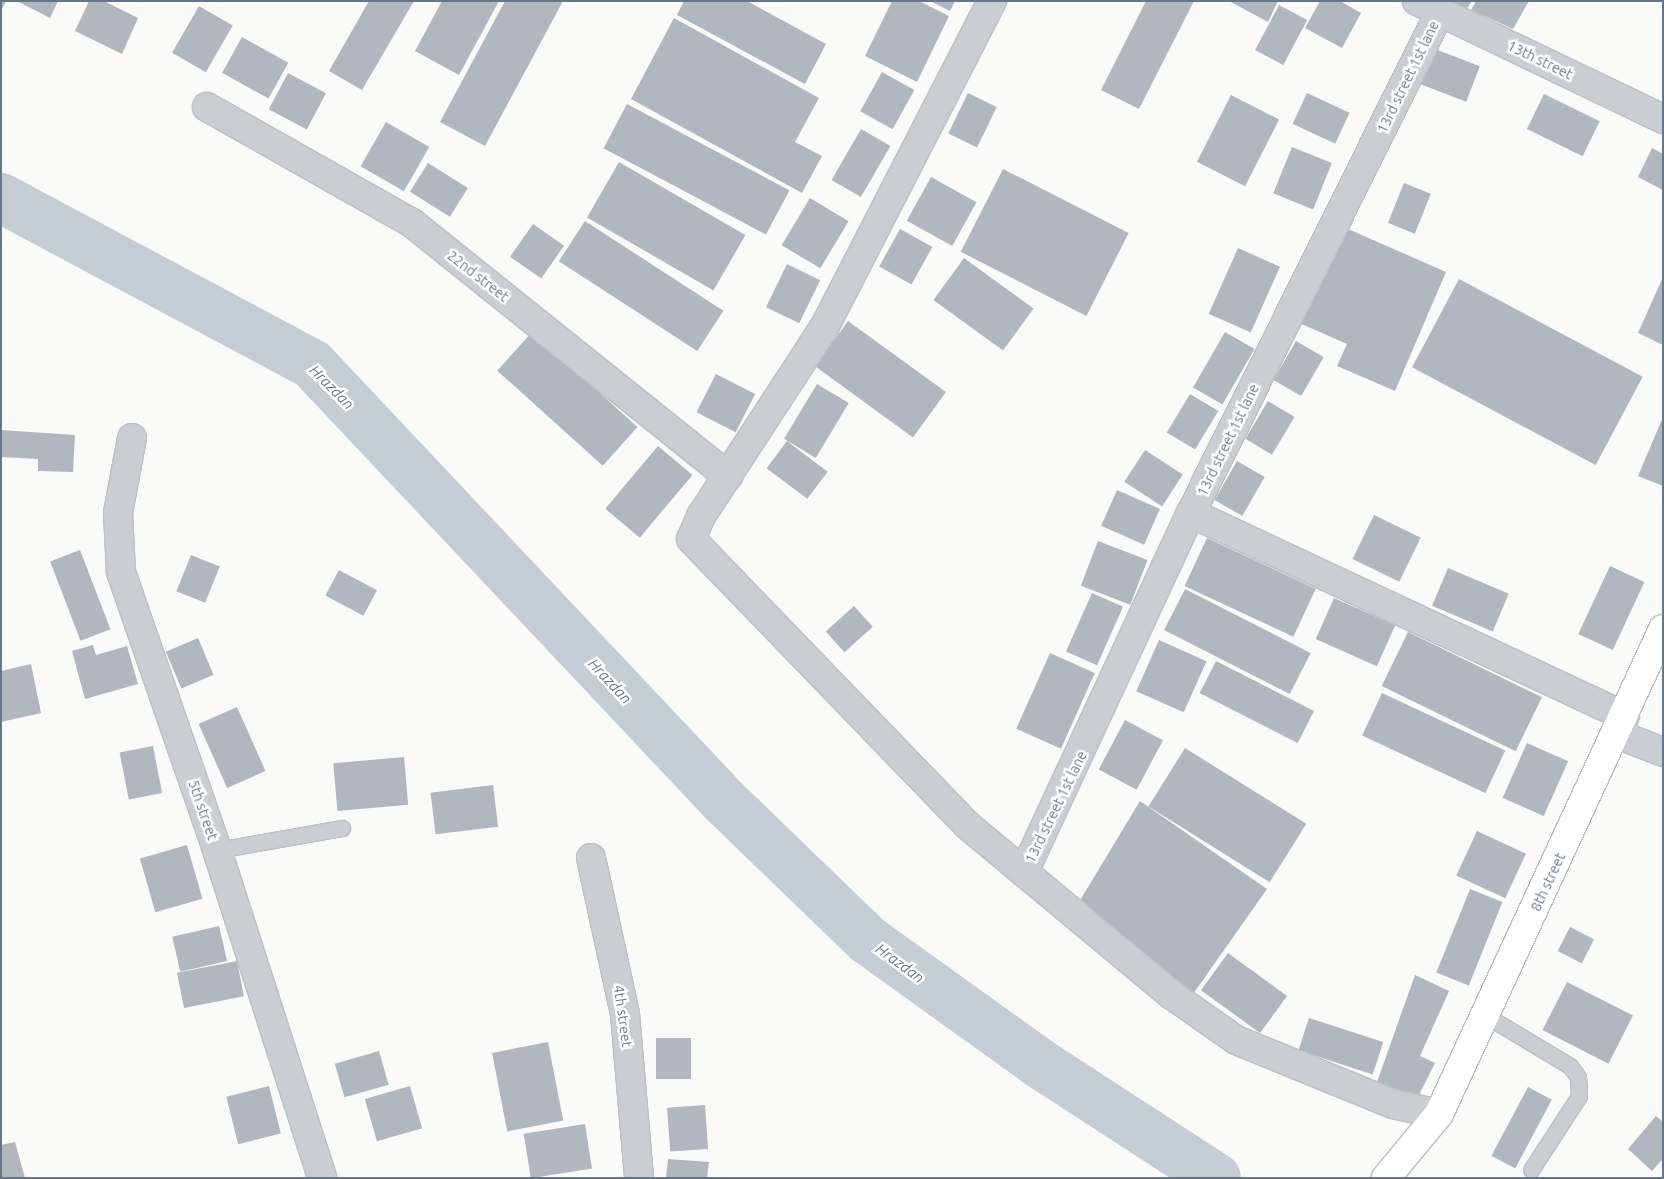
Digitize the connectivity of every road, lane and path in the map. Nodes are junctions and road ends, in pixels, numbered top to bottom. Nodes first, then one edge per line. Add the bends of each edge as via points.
1 (992, 1) edge
2 (1428, 7) edge
3 (207, 108) dead end
4 (1663, 119) edge
5 (132, 438) dead end
6 (728, 476) junction
7 (1192, 513) junction
8 (1663, 629) edge
9 (1621, 725) junction
10 (1663, 752) edge
11 (342, 828) dead end
12 (217, 850) junction
13 (591, 858) dead end
14 (1024, 872) junction
15 (1485, 1015) junction
16 (1432, 1123) junction
17 (1531, 1170) dead end
18 (322, 1178) edge
19 (639, 1178) edge
20 (1386, 1178) edge

1 - 6 street via 825,326
2 - 4 street, 13th street
2 - 7 street, 13rd street 1st lane
3 - 6 street, 22nd street via 412,223
5 - 12 street, 5th street via 118,513 121,572
6 - 14 street via 701,516 691,539 967,825
7 - 9 street
7 - 14 street, 13rd street 1st lane
8 - 9 main road, 8th street
9 - 10 street
9 - 15 main road, 8th street
11 - 12 lane
12 - 18 street, 5th street
13 - 19 street, 4th street via 625,1014
14 - 16 street via 1172,995 1236,1040
15 - 16 main road, 8th street
15 - 17 lane via 1570,1066 1578,1077 1579,1096
16 - 20 main road, 8th street

